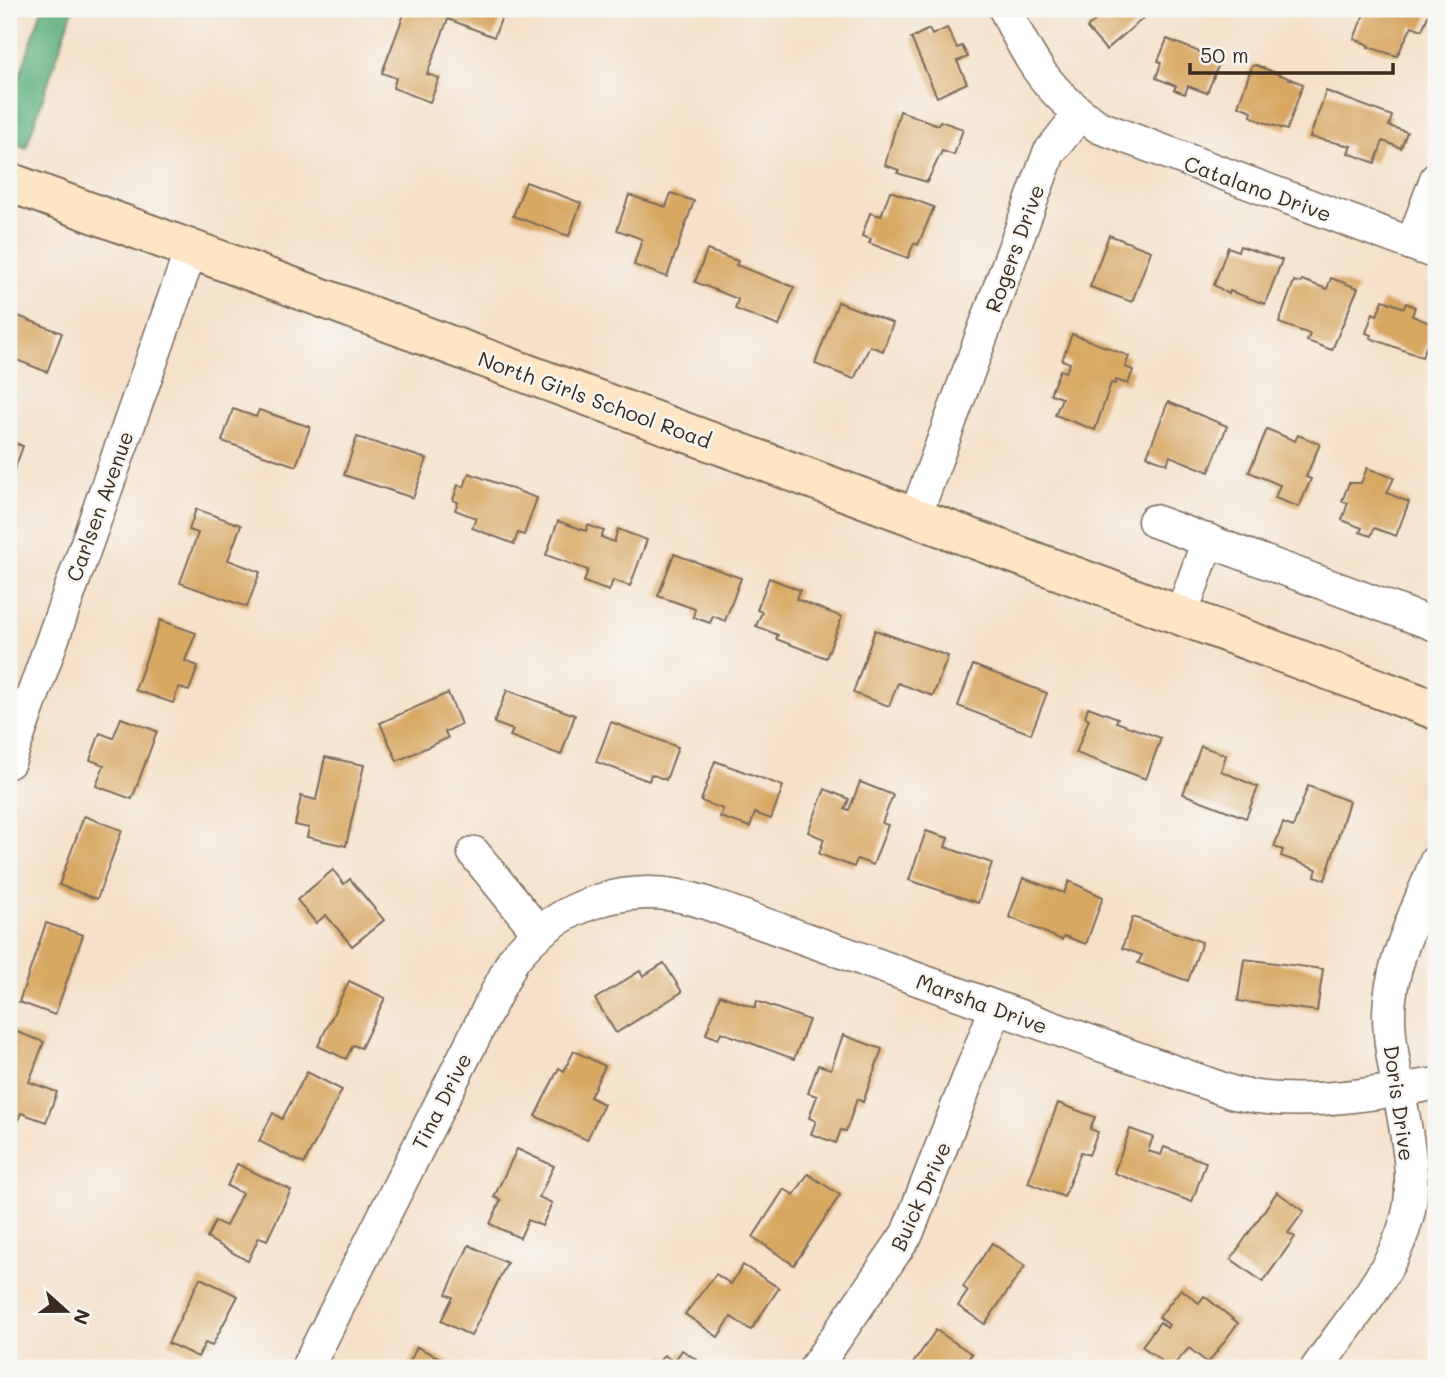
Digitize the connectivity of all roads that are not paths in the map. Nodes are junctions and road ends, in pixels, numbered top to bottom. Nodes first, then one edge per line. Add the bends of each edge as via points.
1 (1005, 9) edge
2 (1083, 117) junction
3 (1436, 179) edge
4 (9, 182) edge
5 (1424, 248) edge
6 (191, 250) junction
7 (915, 517) junction
8 (1154, 521) dead end
9 (1208, 540) junction
10 (1181, 616) junction
11 (1436, 625) edge
12 (1436, 710) edge
13 (9, 762) edge
14 (474, 853) dead end
15 (1436, 861) edge
16 (539, 933) junction
17 (996, 1008) junction
18 (1436, 1084) edge
19 (1399, 1090) junction
20 (307, 1368) edge
21 (816, 1368) edge
22 (1317, 1368) edge

1 - 2 street via 1032,64 1058,97
2 - 5 street, Catalano Drive via 1123,138
2 - 7 street, Rogers Drive via 1049,153
3 - 5 street
4 - 6 main road, North Girls School Road
6 - 7 main road, North Girls School Road
6 - 13 street, Carlsen Avenue
7 - 10 main road, North Girls School Road
8 - 9 street
9 - 10 street
9 - 11 street
10 - 12 main road, North Girls School Road
14 - 16 street
15 - 19 street, Doris Drive via 1391,988 1390,1041
16 - 17 street, Marsha Drive via 570,912 610,896 675,895
16 - 20 street, Tina Drive via 501,981
17 - 19 street, Marsha Drive via 1210,1086 1258,1098 1307,1101
17 - 21 street, Buick Drive via 907,1234
18 - 19 street, Marsha Drive
19 - 22 street, Doris Drive via 1410,1174 1407,1220 1395,1253

